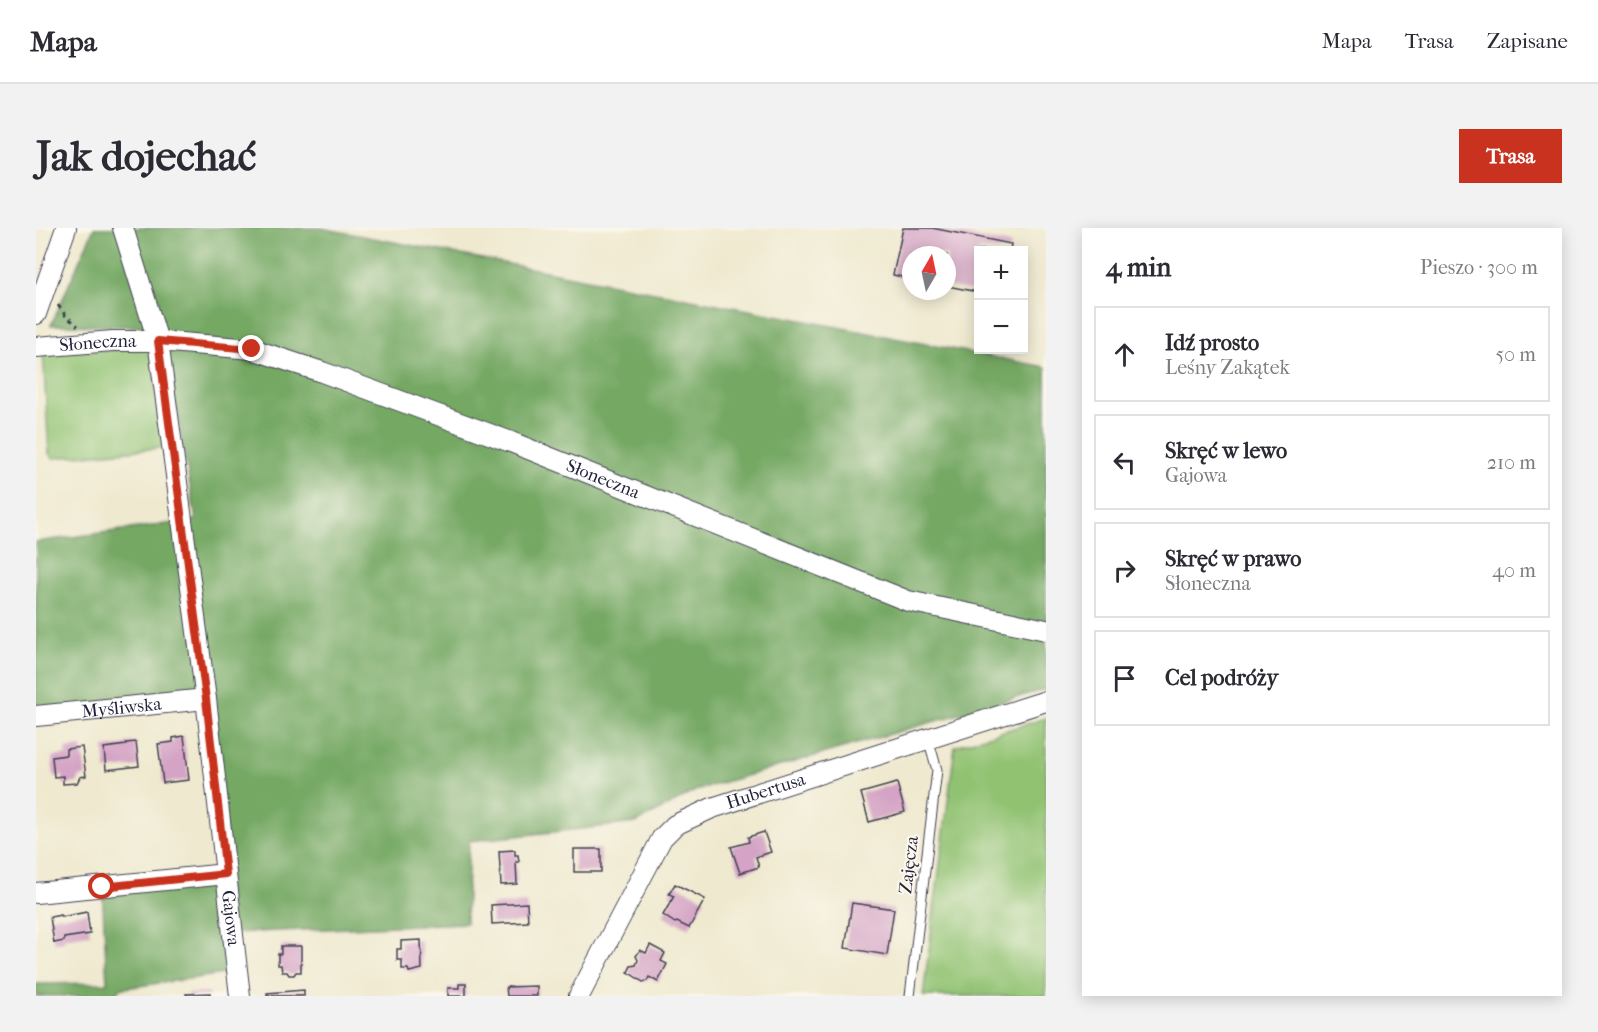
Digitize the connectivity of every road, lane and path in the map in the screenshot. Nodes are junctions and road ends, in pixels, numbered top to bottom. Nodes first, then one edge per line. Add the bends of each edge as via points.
1 (66, 228) edge
2 (123, 228) edge
3 (46, 282) junction
4 (36, 314) edge
5 (82, 330) dead end
6 (158, 341) junction
7 (36, 347) edge
8 (1046, 630) edge
9 (206, 699) junction
10 (1046, 701) edge
11 (36, 716) edge
12 (928, 738) junction
13 (226, 874) junction
14 (36, 893) edge
15 (240, 996) edge
16 (579, 996) edge
17 (910, 996) edge

1 - 3 street
2 - 6 street, Słoneczna
3 - 4 street
3 - 5 path via 65,315
6 - 7 street, Słoneczna
6 - 8 street, Słoneczna via 252,349 511,442 908,601
6 - 9 street, Gajowa
9 - 11 street, Myśliwska
9 - 13 street, Gajowa
10 - 12 street, Hubertusa
12 - 16 street, Hubertusa via 712,808 675,825 662,838
12 - 17 lane, Zajęcza via 937,770
13 - 14 street
13 - 15 street, Gajowa

